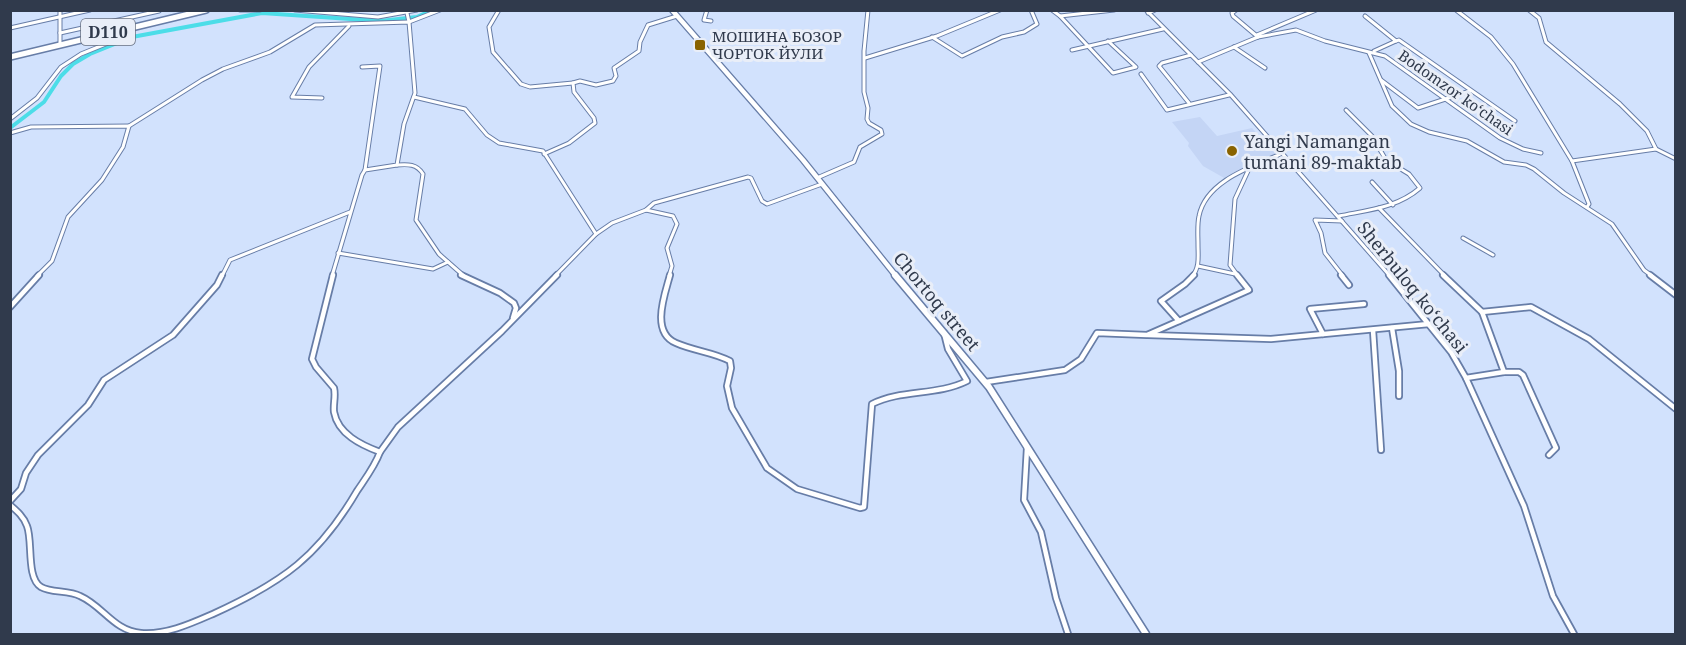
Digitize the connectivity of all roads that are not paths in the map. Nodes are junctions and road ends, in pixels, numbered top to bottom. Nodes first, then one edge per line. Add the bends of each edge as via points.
1 (60, 10) edge
2 (90, 10) edge
3 (206, 10) edge
4 (240, 10) edge
5 (260, 10) edge
6 (295, 10) edge
7 (399, 10) edge
8 (417, 10) edge
9 (440, 10) edge
10 (499, 10) edge
11 (672, 10) edge
12 (707, 10) edge
13 (868, 10) edge
14 (1000, 10) edge
15 (1031, 10) edge
16 (1052, 10) edge
17 (1114, 10) edge
18 (1155, 10) edge
19 (1236, 10) edge
20 (1316, 10) edge
21 (1456, 10) edge
22 (1529, 10) edge
23 (159, 11) edge
24 (311, 11) edge
25 (333, 12) edge
26 (1088, 12) edge
27 (1147, 12) edge
28 (408, 14) junction
29 (397, 15) junction
30 (676, 16) junction
31 (1060, 16) junction
32 (1365, 16) dead end
33 (60, 18) junction
34 (711, 21) dead end
35 (409, 22) junction
36 (349, 25) junction
37 (10, 28) edge
38 (1164, 28) junction
39 (118, 30) junction
40 (60, 33) junction
41 (1257, 36) junction
42 (932, 37) junction
43 (1108, 41) junction
44 (1396, 41) junction
45 (60, 44) junction
46 (1087, 46) junction
47 (1234, 47) junction
48 (1072, 50) dead end
49 (1371, 52) junction
50 (1191, 56) junction
51 (10, 57) edge
52 (865, 58) junction
53 (1198, 62) junction
54 (362, 67) dead end
55 (1265, 68) dead end
56 (1141, 74) dead end
57 (1379, 79) junction
58 (573, 83) junction
59 (1470, 91) junction
60 (1230, 94) junction
61 (414, 97) junction
62 (322, 98) dead end
63 (1445, 99) junction
64 (1188, 103) junction
65 (1346, 110) dead end
66 (10, 119) edge
67 (1515, 121) dead end
68 (129, 126) junction
69 (10, 133) edge
70 (1656, 148) junction
71 (1283, 153) junction
72 (1541, 153) dead end
73 (544, 154) junction
74 (1676, 159) edge
75 (1572, 161) junction
76 (398, 165) junction
77 (365, 170) junction
78 (1249, 171) junction
79 (817, 178) junction
80 (1372, 182) dead end
81 (822, 184) junction
82 (1393, 206) junction
83 (1587, 207) junction
84 (1379, 208) junction
85 (646, 210) junction
86 (351, 212) junction
87 (1338, 216) junction
88 (1342, 221) junction
89 (596, 234) junction
90 (1463, 238) dead end
91 (338, 253) junction
92 (1493, 255) dead end
93 (448, 262) junction
94 (1197, 266) junction
95 (1236, 274) junction
96 (1349, 285) dead end
97 (1676, 295) edge
98 (1364, 304) dead end
99 (10, 307) edge
100 (1482, 312) junction
101 (513, 320) junction
102 (1179, 321) junction
103 (1429, 324) junction
104 (1392, 328) junction
105 (1373, 330) junction
106 (944, 333) junction
107 (1323, 334) junction
108 (1147, 335) junction
109 (1504, 372) junction
110 (1466, 378) junction
111 (986, 382) junction
112 (1399, 396) dead end
113 (1676, 409) edge
114 (1027, 444) junction
115 (1381, 450) dead end
116 (380, 452) junction
117 (1549, 455) dead end
118 (10, 503) edge
119 (1068, 634) edge
120 (1146, 634) edge
121 (1574, 634) edge

1 - 33 street
2 - 33 street
3 - 39 main road, D110
4 - 5 street
6 - 24 street
7 - 29 street
8 - 28 street
9 - 35 street
10 - 58 street via 489,27 493,52 521,84 530,87
11 - 30 main road, Chortoq street
12 - 34 street via 704,20
13 - 52 street
14 - 42 street
15 - 42 street via 1037,24 963,56
16 - 31 street
17 - 26 street
18 - 27 street
19 - 41 street via 1233,16
20 - 41 street
21 - 75 street via 1504,52
22 - 70 street via 1539,18 1546,42 1620,104 1647,131
23 - 40 street
24 - 25 street
25 - 29 street via 364,17
26 - 31 street
27 - 38 street, Sherbuloq koʻchasi
28 - 29 street
28 - 35 street
30 - 58 street via 648,25 639,51 614,68 613,81 596,85
30 - 79 main road, Chortoq street
31 - 46 street
32 - 44 street
33 - 37 street
33 - 40 street
35 - 36 street
35 - 61 street
36 - 62 street via 325,47 292,97
36 - 68 street via 315,25 270,52 202,80
38 - 43 street
38 - 50 street, Sherbuloq koʻchasi
39 - 45 main road, D110
39 - 66 street via 112,41 61,67 37,98
40 - 45 street
41 - 47 street
41 - 49 street, Bodomzor koʻchasi via 1294,29
42 - 52 street
43 - 46 street
43 - 46 street via 1136,67 1113,73
44 - 49 street
44 - 59 street
45 - 51 main road, D110
46 - 48 street
47 - 53 street
47 - 55 street
49 - 57 street
49 - 63 street, Bodomzor koʻchasi via 1388,58
50 - 53 street, Sherbuloq koʻchasi
50 - 64 street via 1159,66
52 - 79 street via 864,89 870,112 867,119 882,134 860,147 854,162
53 - 60 street, Sherbuloq koʻchasi
54 - 77 street via 380,66
56 - 64 street via 1167,110
57 - 63 street via 1418,108
57 - 83 street via 1394,110 1414,126 1467,141 1504,162 1529,166
58 - 73 street via 574,92 595,123 569,143
59 - 63 street
59 - 67 street
60 - 64 street
60 - 71 street, Sherbuloq koʻchasi
61 - 73 street via 465,109 488,137
61 - 76 street via 404,124
63 - 72 street, Bodomzor koʻchasi via 1502,139
65 - 82 street via 1372,136 1386,160 1407,172 1420,186 1412,196
68 - 69 street via 31,127
68 - 99 street via 123,147 102,180 68,217 52,261
70 - 74 street
70 - 75 street
71 - 78 street
71 - 87 street, Sherbuloq koʻchasi
73 - 89 street
75 - 83 street
76 - 77 street
76 - 93 street via 420,168 423,174 416,220
77 - 86 street
78 - 94 street via 1216,188 1202,203
78 - 95 street via 1235,199 1230,265
79 - 81 main road, Chortoq street
80 - 82 street
81 - 85 street via 767,204 748,177 654,203
81 - 106 main road, Chortoq street
82 - 84 street
83 - 97 street via 1615,227 1644,270
84 - 87 street
84 - 100 street
85 - 89 street
85 - 106 street via 673,216 677,224 667,248 672,266 660,315 666,333 675,343 719,355 730,362 727,386 734,412 767,468 797,489 864,507 872,404 967,381 948,349
86 - 91 street
86 - 118 street via 230,260 217,285 173,335 105,378 88,405 38,455
87 - 88 street, Sherbuloq koʻchasi
88 - 96 street via 1315,220 1322,230 1326,256
88 - 103 street, Sherbuloq koʻchasi
89 - 101 street
90 - 92 street
91 - 93 street via 433,269
91 - 116 street via 312,364 332,384 333,409 340,428 361,445
93 - 101 street via 463,276 488,285 514,303
94 - 95 street
94 - 102 street via 1192,278 1161,301
95 - 102 street via 1248,292
98 - 107 street via 1310,309
100 - 109 street
100 - 113 street via 1531,307 1589,339
101 - 116 street via 398,427
102 - 108 street
103 - 104 street
103 - 110 street, Sherbuloq koʻchasi
104 - 105 street
104 - 112 street
105 - 107 street
105 - 115 street
106 - 111 main road, Chortoq street
107 - 108 street via 1266,339
108 - 111 street via 1097,333 1082,358 1065,370
109 - 110 street
109 - 117 street via 1523,375 1556,448
110 - 121 street, Sherbuloq koʻchasi via 1524,506 1553,596
111 - 114 main road, Chortoq street
114 - 119 street via 1024,500 1041,532
114 - 120 main road, Chortoq street
116 - 118 street via 347,513 328,538 283,580 179,628 153,633 126,629 81,596 35,584 28,524

